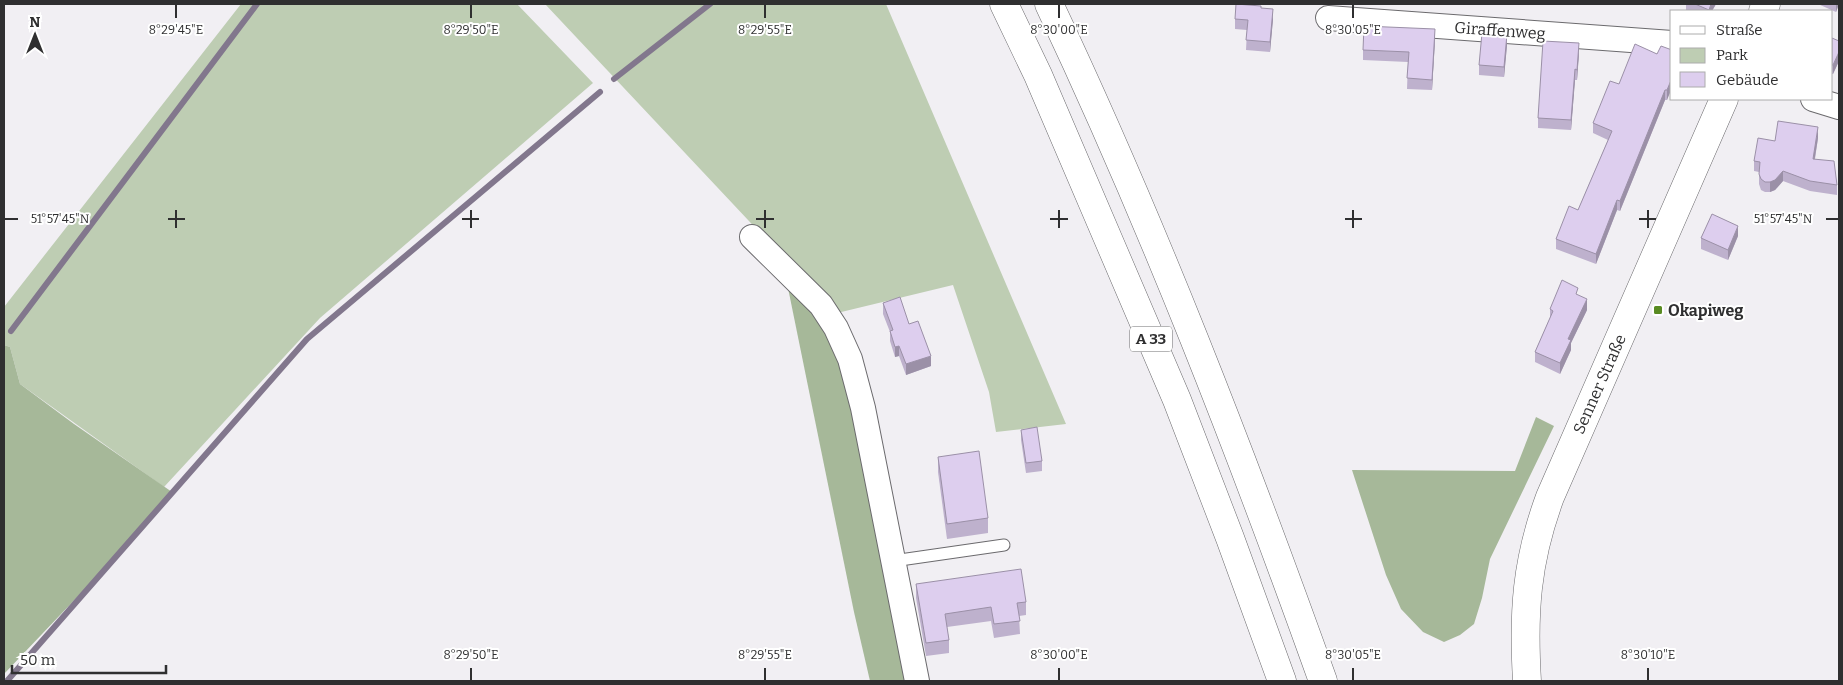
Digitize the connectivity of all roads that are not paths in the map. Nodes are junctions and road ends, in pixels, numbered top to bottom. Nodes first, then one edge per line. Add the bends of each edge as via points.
1 (1004, 4) edge
2 (1049, 4) edge
3 (1328, 18) dead end
4 (1670, 43) edge
5 (1724, 100) edge
6 (1816, 100) edge
7 (1839, 107) edge
8 (752, 236) dead end
9 (1004, 544) dead end
10 (894, 561) junction
11 (917, 681) edge
12 (1282, 681) edge
13 (1323, 681) edge
14 (1527, 681) edge

1 - 12 main road, A 33 via 1038,75 1177,400
2 - 13 main road, A 33 via 1159,251 1268,528
3 - 4 street, Giraffenweg
5 - 14 main road, Senner Straße via 1540,523 1528,578
6 - 7 street
8 - 10 street via 821,306 836,328 850,359
9 - 10 lane
10 - 11 street

